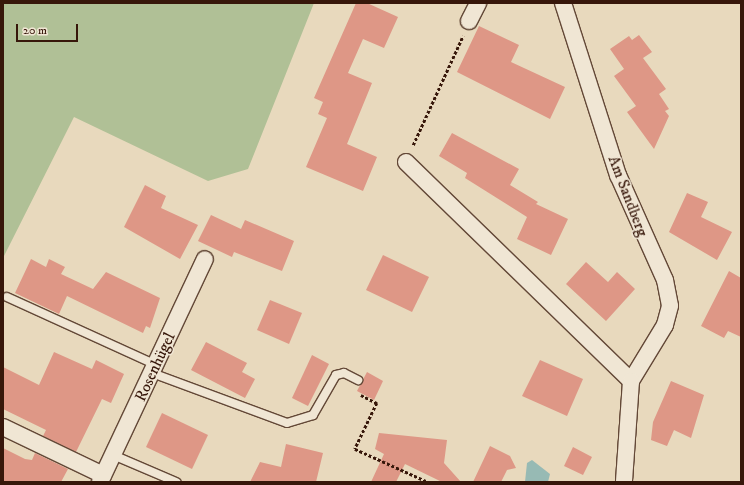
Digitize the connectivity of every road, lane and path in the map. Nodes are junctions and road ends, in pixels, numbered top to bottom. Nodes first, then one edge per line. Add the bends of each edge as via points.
1 (478, 3) edge
2 (563, 3) edge
3 (469, 21) joint
4 (406, 162) joint
5 (205, 259) dead end
6 (7, 298) dead end
7 (154, 369) junction
8 (358, 380) joint
9 (631, 381) junction
10 (3, 427) edge
11 (113, 455) junction
12 (102, 478) edge
13 (176, 482) edge
14 (428, 482) edge
15 (624, 482) edge

1 - 3 street
2 - 9 street, Am Sandberg via 618,175 665,280 670,306 665,325
3 - 4 path
4 - 9 street
5 - 7 street, Rosenhügel
6 - 7 lane
7 - 8 lane via 275,422 286,423 313,415 336,375 344,373
7 - 11 street, Rosenhügel
8 - 14 path via 354,391 377,403 355,449
9 - 15 street, Am Sandberg
10 - 12 street, Rosenhügel
11 - 12 street, Rosenhügel
11 - 13 lane

